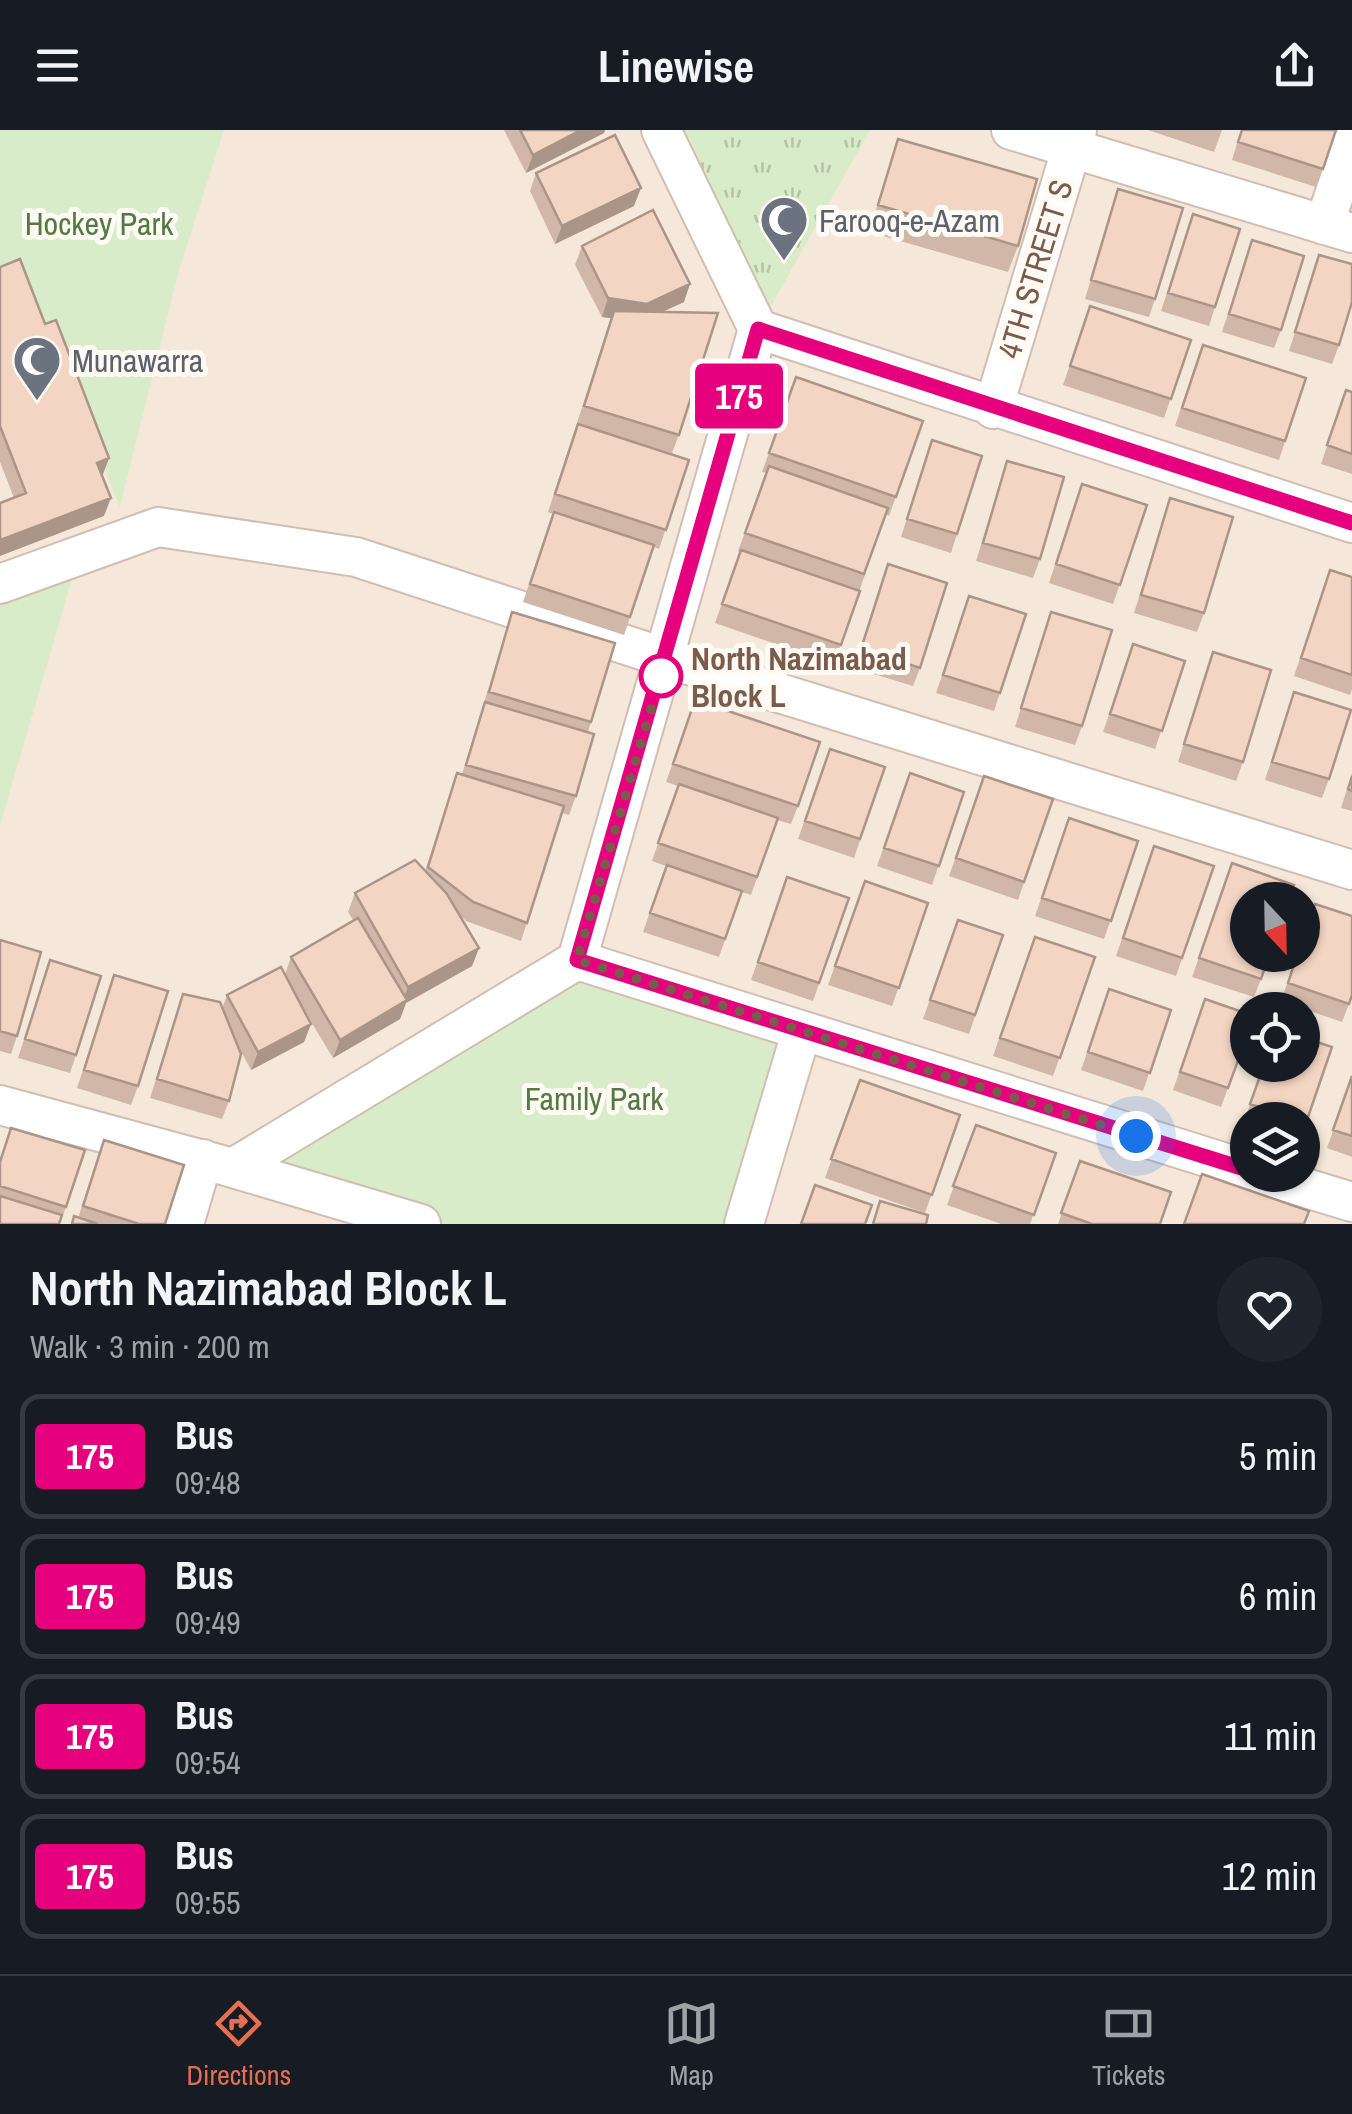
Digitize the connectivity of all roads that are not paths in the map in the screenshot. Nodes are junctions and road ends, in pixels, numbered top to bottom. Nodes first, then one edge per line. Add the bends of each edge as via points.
1 (661, 130) edge
2 (1010, 130) edge
3 (1074, 139) edge
4 (1352, 143) edge
5 (1338, 229) edge
6 (758, 329) junction
7 (993, 408) junction
8 (1352, 523) edge
9 (0, 584) edge
10 (666, 658) junction
11 (1352, 870) edge
12 (577, 960) junction
13 (801, 1032) junction
14 (0, 1105) edge
15 (218, 1164) junction
16 (1230, 1164) edge
17 (1302, 1192) edge
18 (1338, 1208) edge
19 (184, 1224) edge
20 (420, 1224) edge
21 (744, 1224) edge

1 - 6 street
2 - 3 street
3 - 5 street
3 - 7 street, 4TH STREET S
4 - 5 street
6 - 7 street
6 - 10 street
7 - 8 street
9 - 10 street via 158,527 356,557
10 - 11 street
10 - 12 street
12 - 13 street
12 - 15 street
13 - 16 street
13 - 21 street
14 - 15 street
15 - 19 street
15 - 20 street
17 - 18 street

